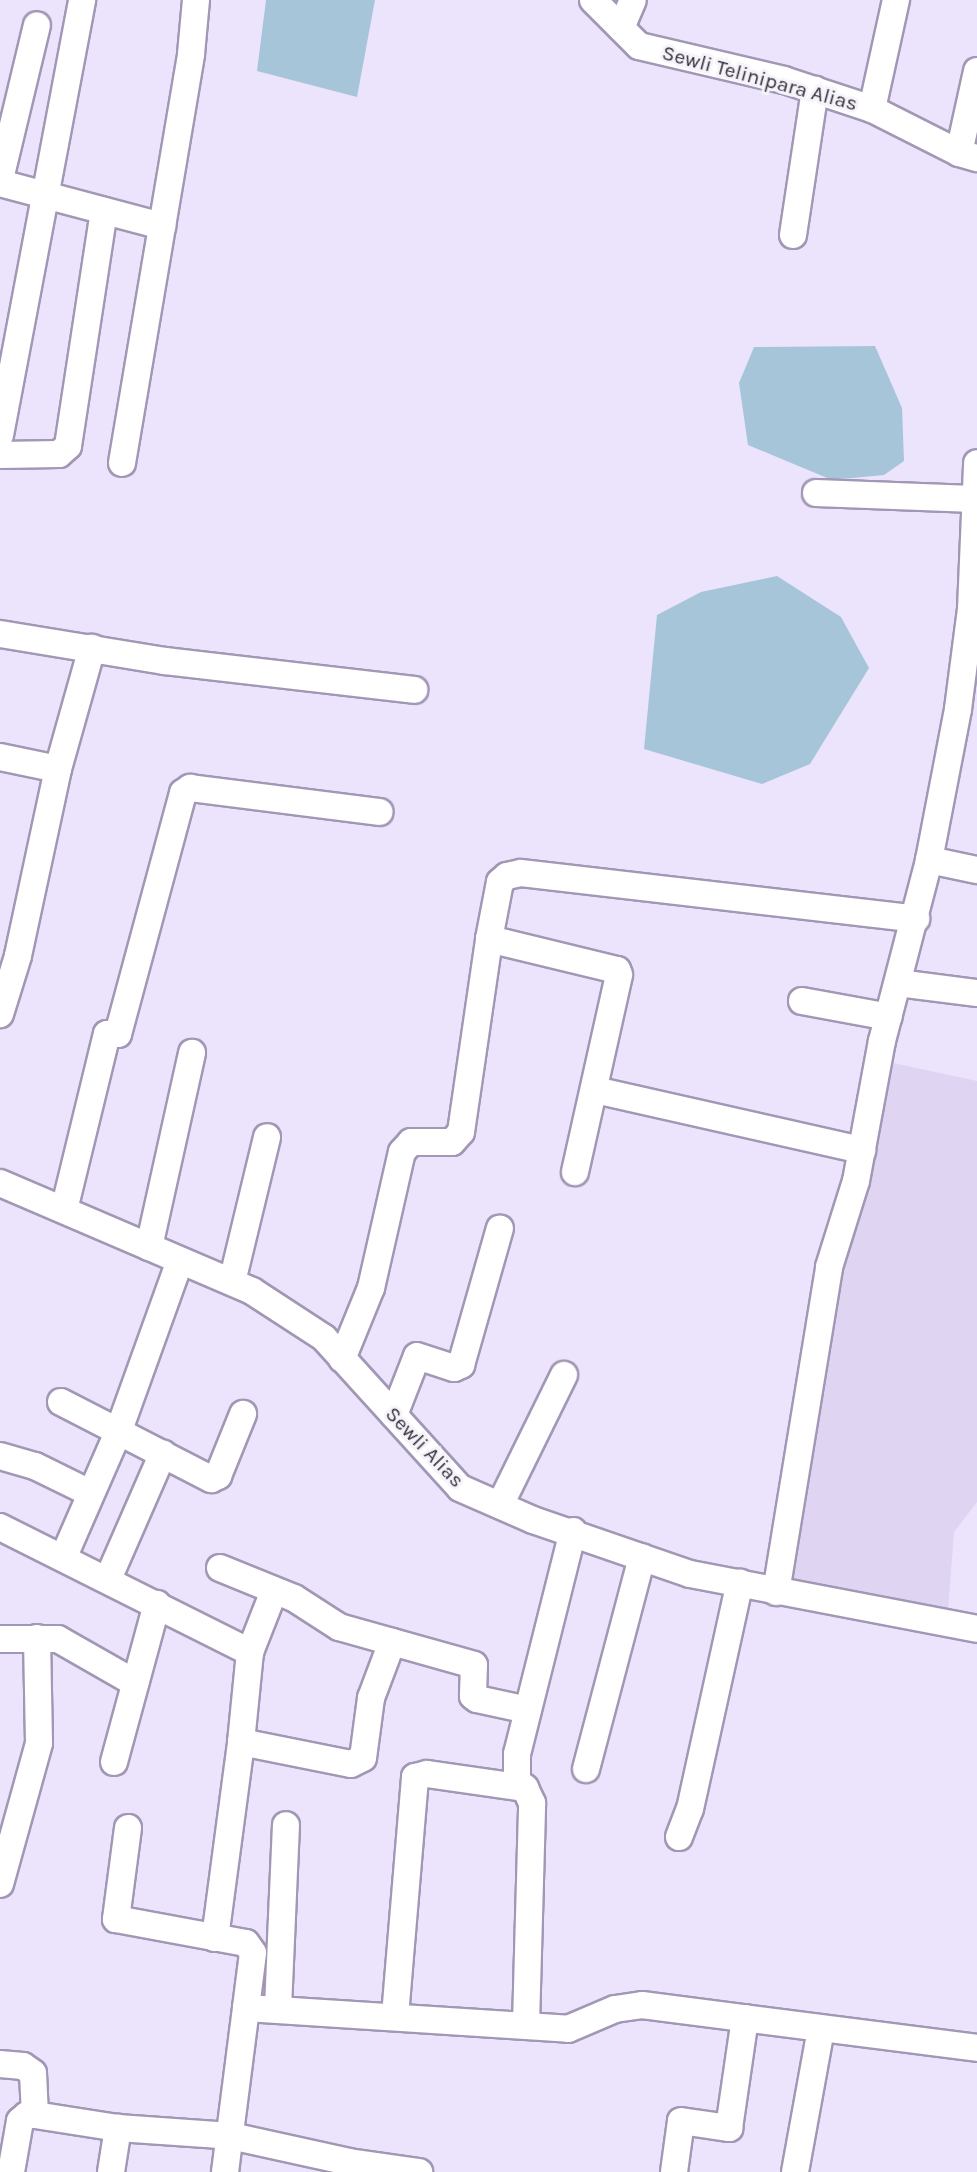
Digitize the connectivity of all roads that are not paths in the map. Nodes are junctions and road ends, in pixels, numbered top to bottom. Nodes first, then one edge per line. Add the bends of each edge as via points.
1 (82, 0) edge
2 (196, 0) edge
3 (593, 0) edge
4 (633, 0) edge
5 (896, 0) edge
6 (37, 25) dead end
7 (621, 28) junction
8 (977, 72) edge
9 (815, 90) junction
10 (872, 109) junction
11 (968, 155) edge
12 (0, 181) edge
13 (47, 196) junction
14 (104, 211) junction
15 (162, 226) junction
16 (793, 235) dead end
17 (0, 435) edge
18 (0, 455) edge
19 (122, 463) dead end
20 (977, 463) edge
21 (816, 493) dead end
22 (974, 499) junction
23 (974, 610) edge
24 (0, 634) edge
25 (92, 648) junction
26 (414, 690) dead end
27 (0, 757) edge
28 (58, 769) junction
29 (379, 812) dead end
30 (929, 860) junction
31 (977, 870) edge
32 (916, 919) junction
33 (489, 939) junction
34 (898, 983) junction
35 (977, 993) edge
36 (802, 1001) dead end
37 (0, 1014) edge
38 (889, 1017) junction
39 (192, 1053) dead end
40 (595, 1090) junction
41 (267, 1138) dead end
42 (862, 1150) junction
43 (575, 1172) dead end
44 (0, 1184) edge
45 (64, 1210) junction
46 (500, 1228) dead end
47 (149, 1247) junction
48 (180, 1261) junction
49 (232, 1283) junction
50 (342, 1359) junction
51 (564, 1375) dead end
52 (61, 1402) dead end
53 (243, 1414) dead end
54 (394, 1415) junction
55 (119, 1430) junction
56 (163, 1453) junction
57 (0, 1456) edge
58 (90, 1493) junction
59 (500, 1505) junction
60 (0, 1527) edge
61 (572, 1531) junction
62 (64, 1556) junction
63 (642, 1557) junction
64 (220, 1568) dead end
65 (108, 1579) junction
66 (740, 1582) junction
67 (274, 1591) junction
68 (776, 1592) junction
69 (157, 1604) junction
70 (977, 1629) edge
71 (37, 1638) junction
72 (0, 1639) edge
73 (392, 1642) junction
74 (250, 1652) junction
75 (135, 1683) junction
76 (527, 1710) junction
77 (241, 1742) junction
78 (114, 1762) dead end
79 (586, 1769) dead end
80 (525, 1788) junction
81 (286, 1825) dead end
82 (128, 1828) dead end
83 (679, 1837) dead end
84 (3, 1869) edge
85 (215, 1938) junction
86 (246, 2008) junction
87 (278, 2008) junction
88 (395, 2016) junction
89 (745, 2018) junction
90 (526, 2024) junction
91 (821, 2029) junction
92 (977, 2048) edge
93 (0, 2064) edge
94 (35, 2115) junction
95 (118, 2128) junction
96 (231, 2136) junction
97 (11, 2172) edge
98 (111, 2172) edge
99 (225, 2172) edge
100 (419, 2172) edge
101 (674, 2172) edge
102 (795, 2172) edge

1 - 13 street
2 - 15 street
3 - 7 street, Sewli Telinipara Alias
4 - 7 street
5 - 10 street
6 - 12 street
7 - 9 street, Sewli Telinipara Alias via 639,46
8 - 11 street
9 - 10 street, Sewli Telinipara Alias
9 - 16 street
10 - 11 street, Sewli Telinipara Alias
12 - 13 street
13 - 14 street
13 - 17 street
14 - 15 street
14 - 18 street via 68,446 59,454
15 - 19 street
20 - 22 street
21 - 22 street
22 - 23 street
23 - 30 street
24 - 25 street
25 - 26 street
25 - 28 street
27 - 28 street
28 - 37 street via 18,956
29 - 45 street via 190,788 183,793 118,1034 107,1034
30 - 31 street
30 - 32 street
32 - 33 street via 521,873 500,882
32 - 34 street
33 - 40 street via 617,971 619,980
33 - 50 street via 461,1132 452,1142 411,1142 402,1152 371,1288
34 - 35 street
34 - 38 street
36 - 38 street
38 - 42 street
39 - 47 street
40 - 42 street
40 - 43 street
41 - 49 street
42 - 68 street via 829,1267
44 - 45 street, Sewli Alias
45 - 47 street, Sewli Alias
46 - 54 street via 461,1365 454,1368 418,1356
47 - 48 street, Sewli Alias
48 - 49 street, Sewli Alias
48 - 55 street
49 - 50 street, Sewli Alias via 324,1338
50 - 54 street, Sewli Alias
51 - 59 street
52 - 55 street
53 - 56 street via 214,1479
54 - 59 street, Sewli Alias via 460,1488
55 - 56 street
55 - 58 street
56 - 65 street
57 - 58 street via 34,1466
58 - 62 street
59 - 61 street, Sewli Alias
60 - 62 street
61 - 63 street, Sewli Alias
61 - 76 street
62 - 65 street
63 - 66 street, Sewli Alias via 691,1574
63 - 79 street
64 - 67 street
65 - 69 street
66 - 68 street, Sewli Alias
66 - 83 street via 690,1809
67 - 73 street via 294,1598 339,1627
67 - 74 street
68 - 70 street, Sewli Alias
69 - 74 street
69 - 75 street
71 - 72 street
71 - 75 street via 69,1643
71 - 84 street via 39,1743
73 - 76 street via 474,1665 473,1696
73 - 77 street via 371,1698 363,1758 351,1763
74 - 77 street
75 - 78 street
76 - 80 street via 516,1764 517,1782
77 - 85 street
80 - 88 street via 427,1774 415,1777
80 - 90 street via 532,1803
81 - 87 street
82 - 85 street via 116,1919
85 - 86 street via 252,1948
86 - 87 street
86 - 96 street
87 - 88 street
88 - 90 street
89 - 90 street via 629,2006 568,2029
89 - 91 street
89 - 101 street via 729,2128 681,2121
91 - 92 street
91 - 102 street
93 - 94 street via 23,2066 33,2073
94 - 95 street
94 - 97 street via 20,2120
95 - 96 street
95 - 98 street
96 - 99 street
96 - 100 street

